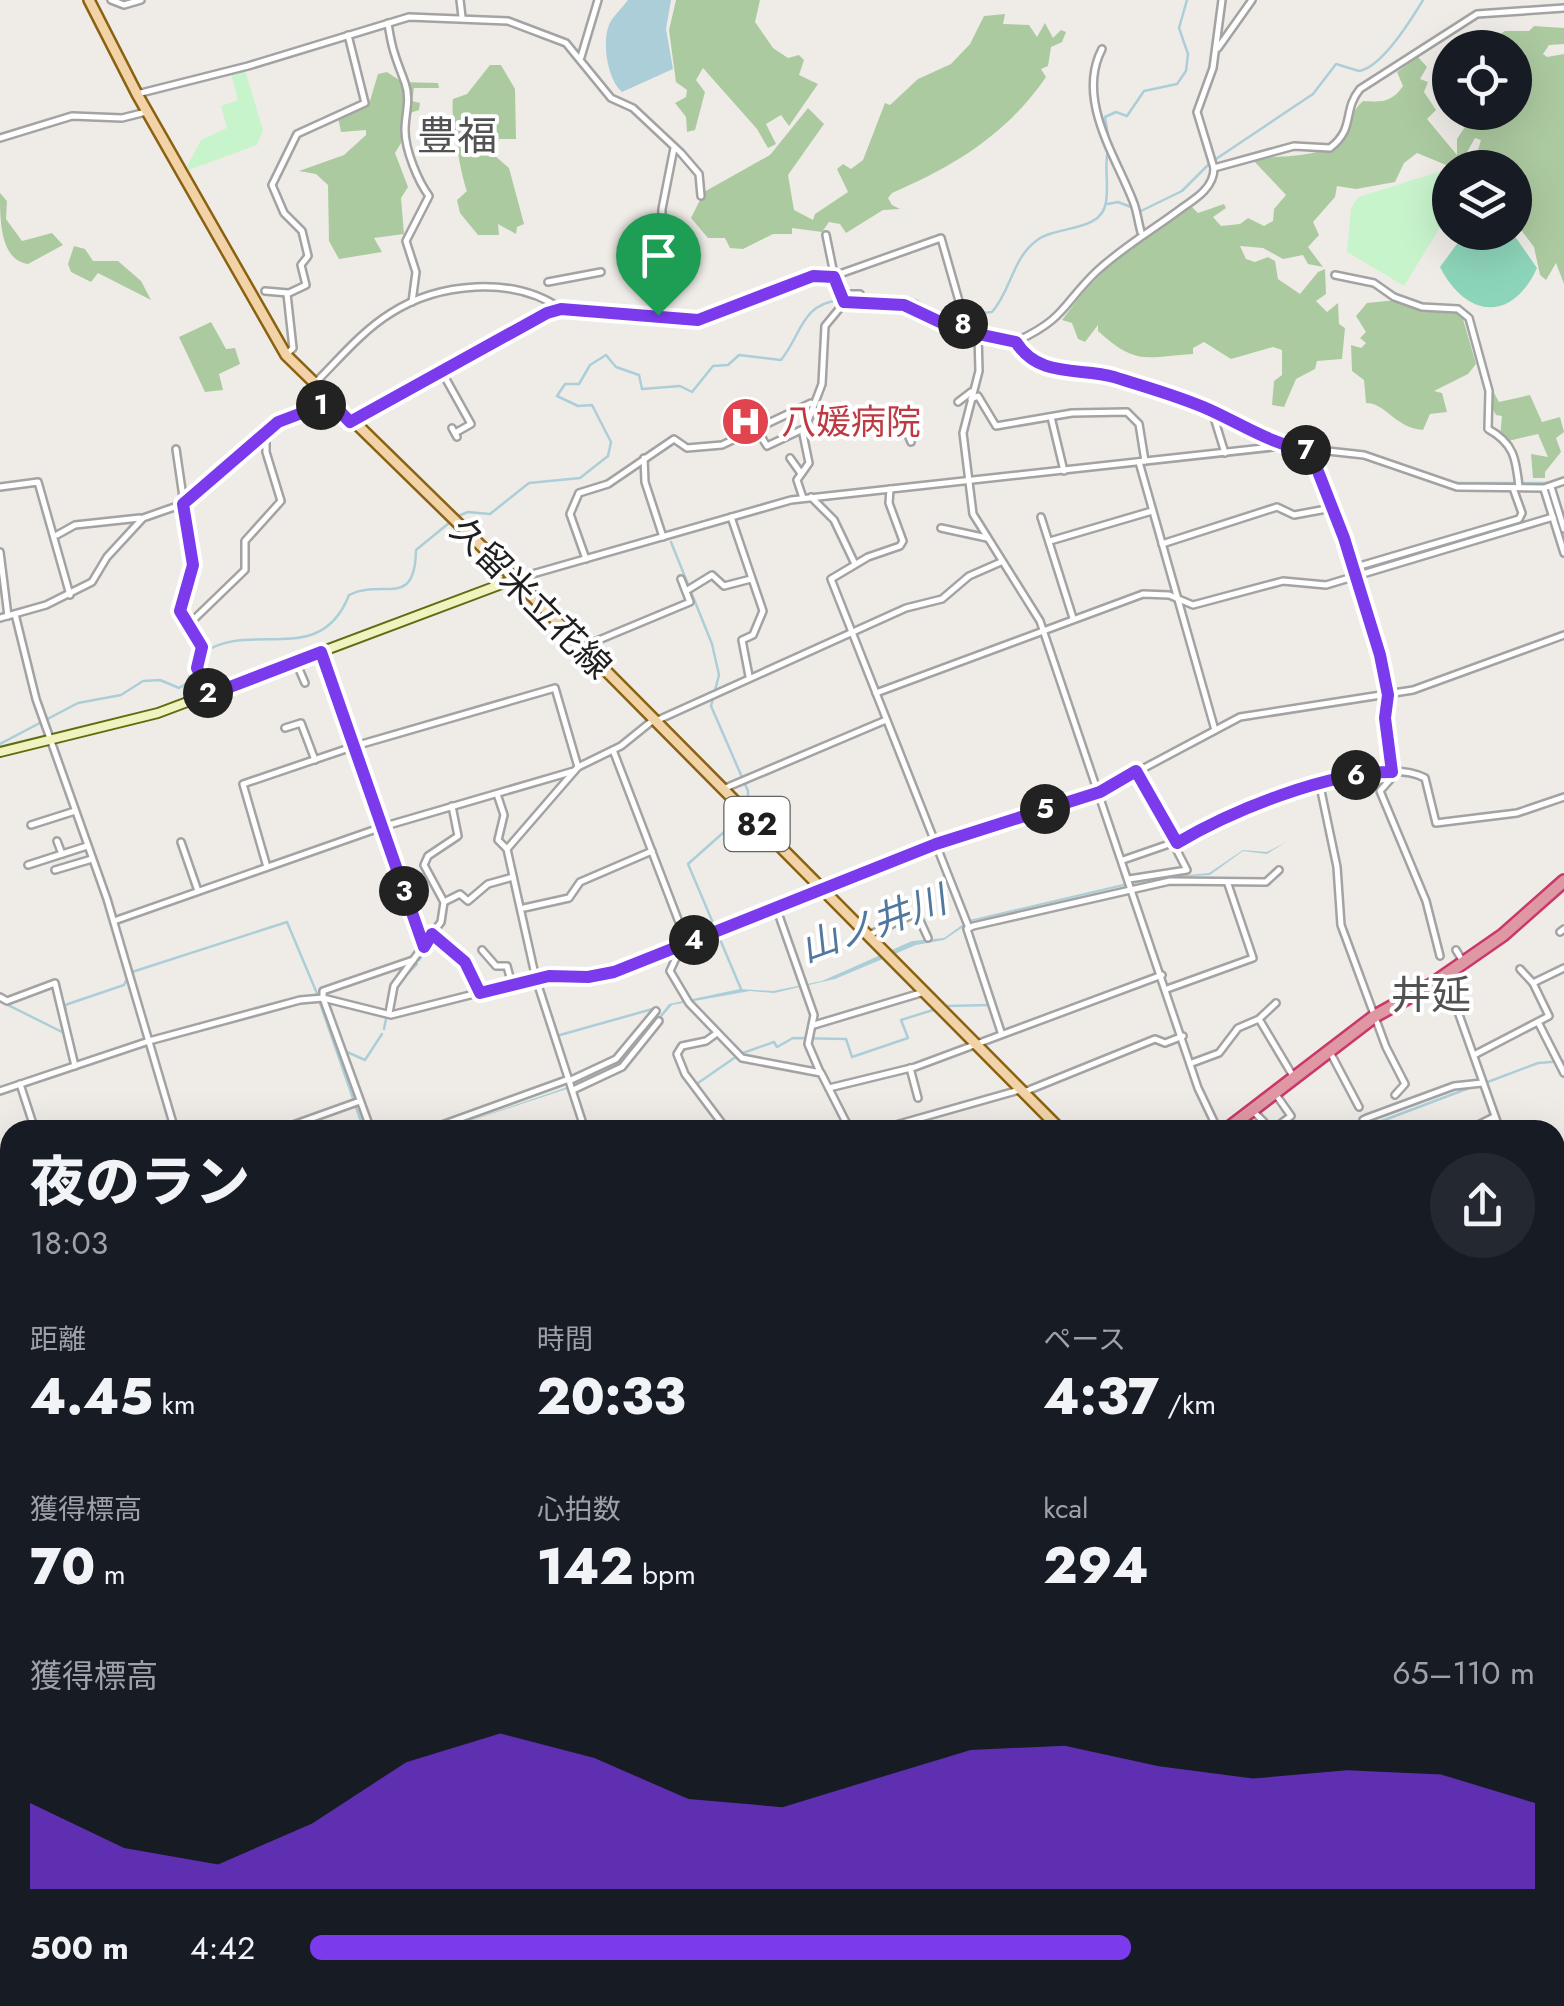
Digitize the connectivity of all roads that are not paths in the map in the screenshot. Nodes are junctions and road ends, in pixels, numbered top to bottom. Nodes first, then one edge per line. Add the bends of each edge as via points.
1 (89, 0) edge
2 (111, 0) edge
3 (141, 0) edge
4 (460, 0) edge
5 (598, 0) edge
6 (1222, 0) edge
7 (1252, 0) edge
8 (1564, 8) edge
9 (462, 17) junction
10 (388, 23) junction
11 (348, 35) junction
12 (1102, 49) dead end
13 (1216, 50) junction
14 (580, 57) junction
15 (136, 94) junction
16 (146, 112) junction
17 (0, 138) edge
18 (674, 148) junction
19 (1214, 168) junction
20 (701, 196) dead end
21 (1141, 232) junction
22 (826, 235) dead end
23 (601, 272) dead end
24 (1335, 275) dead end
25 (834, 276) junction
26 (548, 282) dead end
27 (266, 291) dead end
28 (288, 292) junction
29 (860, 294) dead end
30 (844, 298) junction
31 (412, 302) junction
32 (561, 309) junction
33 (658, 315) junction
34 (960, 323) junction
35 (978, 334) junction
36 (1016, 342) junction
37 (286, 355) junction
38 (440, 369) junction
39 (313, 385) junction
40 (974, 390) junction
41 (971, 398) junction
42 (331, 402) junction
43 (958, 402) dead end
44 (811, 403) junction
45 (1212, 411) junction
46 (1052, 416) junction
47 (350, 422) junction
48 (903, 423) dead end
49 (756, 428) junction
50 (803, 430) junction
51 (455, 432) dead end
52 (266, 436) junction
53 (912, 442) dead end
54 (1282, 446) junction
55 (176, 450) dead end
56 (1310, 451) junction
57 (1225, 453) junction
58 (645, 456) junction
59 (790, 458) dead end
60 (1142, 462) junction
61 (1064, 470) junction
62 (801, 473) junction
63 (967, 480) junction
64 (1564, 481) edge
65 (0, 487) edge
66 (1516, 488) junction
67 (1548, 488) junction
68 (890, 489) junction
69 (807, 498) junction
70 (183, 504) junction
71 (1332, 508) junction
72 (1152, 510) junction
73 (1553, 516) junction
74 (731, 517) junction
75 (1042, 517) dead end
76 (143, 518) junction
77 (941, 528) dead end
78 (1564, 529) edge
79 (57, 536) junction
80 (663, 537) junction
81 (987, 538) junction
82 (1050, 541) junction
83 (1162, 544) junction
84 (0, 552) edge
85 (1564, 553) edge
86 (586, 560) junction
87 (1001, 562) junction
88 (855, 564) junction
89 (1354, 572) junction
90 (515, 579) junction
91 (681, 579) dead end
92 (751, 579) junction
93 (686, 591) junction
94 (70, 595) junction
95 (1175, 598) junction
96 (8, 616) edge
97 (1073, 618) junction
98 (186, 626) junction
99 (1043, 629) junction
100 (852, 635) junction
101 (1564, 635) edge
102 (581, 647) junction
103 (321, 652) junction
104 (296, 662) junction
105 (749, 676) junction
106 (305, 683) dead end
107 (876, 694) junction
108 (209, 695) junction
109 (1388, 695) junction
110 (887, 720) junction
111 (654, 721) junction
112 (285, 728) dead end
113 (1214, 730) junction
114 (51, 740) junction
115 (355, 746) junction
116 (612, 750) junction
117 (0, 752) edge
118 (314, 760) junction
119 (576, 769) junction
120 (1136, 771) junction
121 (1394, 772) junction
122 (1320, 786) junction
123 (723, 790) junction
124 (1100, 792) junction
125 (497, 794) junction
126 (1564, 797) edge
127 (452, 806) junction
128 (75, 812) junction
129 (31, 824) dead end
130 (382, 827) junction
131 (57, 841) dead end
132 (181, 842) dead end
133 (1176, 842) junction
134 (936, 844) junction
135 (87, 846) junction
136 (507, 849) junction
137 (652, 851) junction
138 (31, 853) dead end
139 (62, 854) junction
140 (92, 859) junction
141 (1123, 860) junction
142 (268, 867) junction
143 (55, 870) dead end
144 (1279, 870) dead end
145 (513, 877) junction
146 (1129, 879) junction
147 (1564, 882) edge
148 (1228, 884) junction
149 (1133, 889) junction
150 (822, 890) junction
151 (198, 892) junction
152 (444, 902) junction
153 (524, 908) junction
154 (776, 909) junction
155 (114, 921) junction
156 (970, 928) junction
157 (432, 934) junction
158 (868, 936) junction
159 (928, 938) dead end
160 (684, 944) junction
161 (424, 947) junction
162 (482, 950) dead end
163 (1456, 950) dead end
164 (1440, 956) dead end
165 (416, 960) junction
166 (1462, 960) dead end
167 (1564, 968) edge
168 (1520, 969) dead end
169 (54, 970) dead end
170 (1162, 975) junction
171 (1445, 976) junction
172 (536, 979) junction
173 (55, 983) junction
174 (1533, 983) junction
175 (512, 985) junction
176 (1167, 989) junction
177 (924, 992) junction
178 (480, 993) junction
179 (0, 996) edge
180 (323, 998) junction
181 (1276, 1003) dead end
182 (656, 1011) dead end
183 (389, 1013) junction
184 (1375, 1016) junction
185 (1259, 1019) junction
186 (659, 1020) dead end
187 (1538, 1022) junction
188 (814, 1024) junction
189 (1001, 1032) junction
190 (717, 1033) junction
191 (1182, 1036) junction
192 (149, 1041) junction
193 (974, 1043) junction
194 (1329, 1052) junction
195 (1474, 1055) junction
196 (1192, 1063) junction
197 (75, 1066) junction
198 (910, 1067) junction
199 (820, 1072) junction
200 (1564, 1073) edge
201 (1294, 1078) junction
202 (570, 1080) junction
203 (1482, 1083) junction
204 (20, 1084) junction
205 (830, 1088) junction
206 (573, 1090) junction
207 (1022, 1090) junction
208 (0, 1091) edge
209 (1275, 1093) junction
210 (918, 1098) dead end
211 (360, 1100) junction
212 (1358, 1107) dead end
213 (1403, 1107) junction
214 (1252, 1110) junction
215 (1494, 1117) junction
216 (32, 1120) edge
217 (172, 1120) edge
218 (305, 1120) edge
219 (367, 1120) edge
220 (456, 1120) edge
221 (580, 1120) edge
222 (718, 1120) edge
223 (845, 1120) edge
224 (923, 1120) edge
225 (1051, 1120) edge
226 (1214, 1120) edge
227 (1245, 1120) edge
228 (1262, 1120) edge
229 (1285, 1120) edge
230 (1363, 1120) edge
231 (1488, 1120) edge
232 (1495, 1120) edge

1 - 15 main road, 久留米立花線 / 82
2 - 3 street
4 - 9 street
5 - 14 street
6 - 13 street
7 - 13 street
8 - 19 street via 1477,14 1360,89 1347,132 1330,148 1294,146
9 - 10 street
9 - 14 street via 548,33
10 - 11 street
10 - 31 street via 408,103 405,137 429,196 406,241 416,272
11 - 15 street
11 - 28 street via 365,103 297,134 272,185 284,213 302,231 308,256 301,265 306,285
12 - 21 street via 1094,64 1098,132 1135,205
13 - 19 street via 1197,112
14 - 18 street via 611,98 634,108
15 - 16 main road, 久留米立花線 / 82
16 - 17 street via 72,116
16 - 37 main road, 久留米立花線 / 82
18 - 20 street via 699,174
18 - 33 street via 662,209 662,255 670,282
19 - 21 street via 1204,191
21 - 36 street via 1093,274 1061,316
22 - 25 street
23 - 26 street
24 - 66 street via 1374,284 1422,307 1458,309 1469,318 1489,391 1488,429 1516,454
25 - 30 street
25 - 33 street via 813,276 707,319
25 - 34 street via 940,238
27 - 28 street
28 - 37 street via 293,348
29 - 30 street
30 - 34 street via 904,305 940,322
30 - 44 street via 825,326 822,384
31 - 32 street via 490,284
31 - 39 street via 371,328
32 - 33 street
32 - 38 street
34 - 35 street
35 - 36 street
35 - 40 street
36 - 45 street via 1062,373 1105,375
37 - 39 main road, 久留米立花線 / 82
38 - 47 street
38 - 51 street via 470,424
39 - 42 main road, 久留米立花線 / 82
40 - 41 street
40 - 43 street
41 - 46 street via 978,396 996,426
41 - 63 street via 963,433
42 - 47 main road, 久留米立花線 / 82
42 - 52 street via 296,412
44 - 49 street
44 - 50 street
45 - 54 street
45 - 57 street
46 - 60 street via 1126,412 1139,424
46 - 61 street
47 - 90 main road, 久留米立花線 / 82
48 - 53 street
49 - 50 street via 767,446
49 - 58 street via 705,447 687,448 674,439
50 - 62 street via 808,463
52 - 70 street
52 - 98 street via 281,501 245,541 245,570
54 - 56 street
54 - 57 street
55 - 70 street
56 - 66 street via 1364,455 1457,487
56 - 71 street
57 - 60 street
58 - 80 street via 645,482
58 - 86 street via 574,500 571,526
59 - 62 street
60 - 61 street
60 - 72 street
61 - 63 street
62 - 69 street via 797,480
63 - 68 street
63 - 81 street via 973,514
64 - 67 street
65 - 79 street via 38,482
66 - 67 street
66 - 89 street via 1519,518
67 - 73 street
67 - 78 street
68 - 69 street
68 - 88 street via 903,541
69 - 74 street
69 - 88 street via 834,520
70 - 76 street
70 - 98 street via 193,565 180,611
71 - 83 street via 1294,515 1277,507
71 - 89 street
72 - 82 street
72 - 83 street
73 - 85 street
73 - 89 street
74 - 80 street
74 - 92 street
75 - 82 street
76 - 79 street via 75,525
76 - 94 street via 92,582
77 - 81 street
79 - 94 street
80 - 86 street
81 - 87 street
82 - 97 street
83 - 95 street
84 - 96 street
86 - 90 street
87 - 99 street
87 - 100 street via 946,596
88 - 100 street via 831,579
89 - 95 street via 1312,587 1284,581 1200,605
89 - 109 street
90 - 102 main road, 久留米立花線 / 82
90 - 103 street
91 - 93 street
92 - 93 street via 724,586 712,575
92 - 105 street via 764,617 742,640
93 - 102 street via 690,602
94 - 96 street
95 - 97 street via 1143,594
95 - 113 street
96 - 114 street
97 - 99 street
98 - 108 street via 202,647 197,668
99 - 107 street
99 - 124 street
100 - 105 street
100 - 107 street
101 - 109 street
102 - 111 main road, 久留米立花線 / 82
103 - 104 street
103 - 115 street
104 - 106 street
104 - 108 street
105 - 111 street
107 - 110 street
108 - 114 street
109 - 113 street via 1258,712
109 - 121 street
110 - 123 street
110 - 134 street
111 - 116 street
111 - 123 main road, 久留米立花線 / 82
112 - 118 street via 302,723
113 - 120 street
114 - 117 street
114 - 128 street
115 - 118 street
115 - 119 street via 554,688
115 - 130 street
116 - 119 street
116 - 137 street
118 - 142 street via 242,784
119 - 125 street
119 - 136 street
120 - 124 street
120 - 133 street
121 - 122 street via 1364,772
121 - 126 street via 1425,778 1436,823 1518,813
121 - 164 street via 1380,791 1426,901
122 - 133 street via 1264,800
122 - 184 street via 1338,867 1340,917
123 - 150 main road, 久留米立花線 / 82
124 - 134 street
124 - 141 street
125 - 127 street
125 - 136 street via 504,815 498,840
127 - 130 street
127 - 152 street via 458,836 424,865
128 - 129 street
128 - 135 street
130 - 142 street
130 - 161 street
131 - 139 street
132 - 151 street
133 - 141 street
133 - 146 street via 1187,870
134 - 150 street
134 - 156 street
135 - 139 street
135 - 140 street
136 - 145 street
137 - 153 street via 580,882 569,898
137 - 160 street
138 - 139 street via 31,864
140 - 143 street
140 - 155 street
141 - 146 street
142 - 151 street
144 - 148 street via 1266,882
145 - 152 street via 488,884 468,901 460,894
145 - 153 street
146 - 149 street
147 - 171 highway
148 - 149 street via 1170,881
148 - 176 street via 1254,958
149 - 156 street
149 - 170 street
150 - 154 street
150 - 158 main road, 久留米立花線 / 82
151 - 155 street
152 - 157 street
153 - 172 street
154 - 160 street
154 - 188 street
155 - 192 street
156 - 189 street
157 - 161 street
157 - 178 street via 465,962
158 - 159 street via 916,912
158 - 177 main road, 久留米立花線 / 82
160 - 172 street via 599,976
160 - 190 street via 671,964 673,982
161 - 165 street
162 - 175 street via 496,966 507,966
163 - 166 street
165 - 180 street via 323,991
165 - 183 street via 394,986
167 - 174 street
168 - 174 street
169 - 173 street
170 - 176 street
170 - 189 street
171 - 184 highway
171 - 195 street
172 - 175 street
172 - 202 street
173 - 179 street via 8,1000
173 - 197 street
174 - 187 street via 1548,1016
175 - 178 street
176 - 191 street
177 - 188 street
177 - 193 main road, 久留米立花線 / 82
178 - 183 street
180 - 183 street
180 - 192 street
180 - 211 street
181 - 185 street
182 - 202 street via 616,1059
184 - 194 highway
184 - 213 street via 1405,1084 1394,1094
185 - 196 street via 1238,1028 1219,1054
185 - 201 street
186 - 206 street via 622,1067
187 - 195 street
187 - 200 street
188 - 199 street via 808,1044
189 - 193 street
190 - 199 street via 748,1062
190 - 222 street via 677,1054
191 - 196 street
191 - 207 street via 1165,1043 1155,1039
192 - 197 street
192 - 217 street
193 - 198 street
193 - 207 main road, 久留米立花線 / 82
194 - 201 highway
194 - 212 street
195 - 203 street
196 - 226 street
197 - 204 street
198 - 205 street
198 - 210 street
199 - 205 street
201 - 209 highway
202 - 206 street
202 - 220 street
203 - 213 street via 1454,1086
203 - 215 street
204 - 208 street
204 - 216 street
205 - 223 street
206 - 221 street
207 - 224 street
207 - 225 main road, 久留米立花線 / 82
209 - 214 highway
209 - 229 street via 1290,1116
211 - 218 street
211 - 219 street
213 - 230 street
214 - 227 highway
214 - 228 street
215 - 231 street
215 - 232 street

